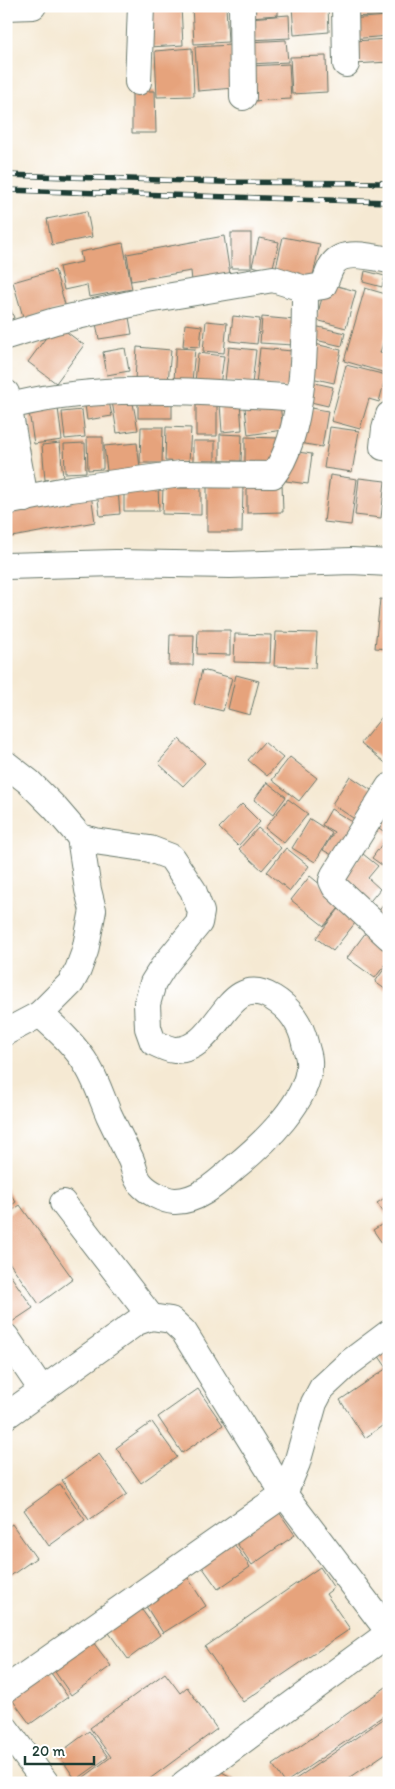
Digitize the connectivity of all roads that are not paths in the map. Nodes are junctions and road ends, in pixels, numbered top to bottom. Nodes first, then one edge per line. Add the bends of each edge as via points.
1 (33, 6) edge
2 (140, 6) edge
3 (242, 6) edge
4 (345, 6) edge
5 (6, 7) edge
6 (346, 64) dead end
7 (138, 82) dead end
8 (243, 97) dead end
9 (389, 260) edge
10 (305, 289) junction
11 (6, 336) edge
12 (298, 400) junction
13 (7, 402) edge
14 (389, 415) edge
15 (389, 448) edge
16 (16, 501) edge
17 (389, 562) edge
18 (6, 566) edge
19 (6, 764) edge
20 (389, 787) edge
21 (80, 837) junction
22 (389, 937) edge
23 (40, 1014) junction
24 (6, 1032) edge
25 (63, 1203) dead end
26 (151, 1317) junction
27 (389, 1334) edge
28 (6, 1337) edge
29 (42, 1390) junction
30 (6, 1416) edge
31 (284, 1494) junction
32 (389, 1632) edge
33 (6, 1689) edge
34 (6, 1729) edge
35 (46, 1783) edge
36 (185, 1783) edge

1 - 5 street
2 - 7 street
3 - 8 street
4 - 6 street
9 - 10 street via 363,255 340,257 331,266 323,286
10 - 11 street via 273,279 148,300
10 - 12 street via 305,331
12 - 13 street via 153,390
12 - 16 street via 293,435 281,465 273,475 181,474 70,489
13 - 16 street
14 - 15 street via 383,446
17 - 18 street via 230,565 116,562
19 - 21 street via 29,782
20 - 22 street via 332,881
21 - 23 street via 93,910 85,951 70,983
21 - 23 street via 150,849 171,857 198,902 201,912 199,923 163,967 146,1004 153,1042 174,1050 187,1047 210,1032 238,996 248,991 260,991 285,1007 295,1019 303,1035 309,1062 307,1079 285,1118 249,1156 200,1194 173,1201 147,1190 139,1182 88,1066 72,1044
23 - 24 street
25 - 26 street
26 - 29 street via 137,1322
26 - 31 street via 171,1320 184,1332
27 - 31 street via 349,1363 322,1388
28 - 29 street
29 - 30 street
31 - 32 street
31 - 33 street
32 - 36 street
34 - 35 street

